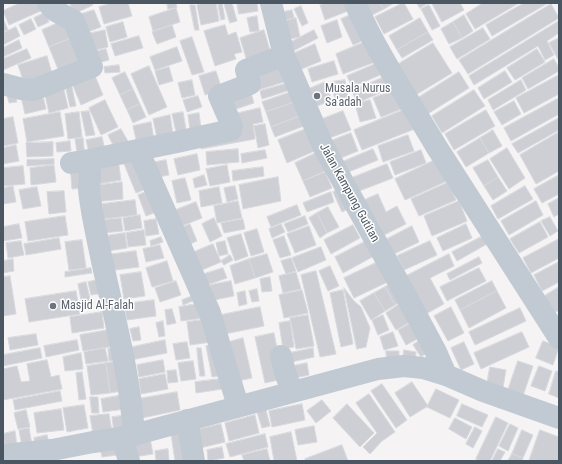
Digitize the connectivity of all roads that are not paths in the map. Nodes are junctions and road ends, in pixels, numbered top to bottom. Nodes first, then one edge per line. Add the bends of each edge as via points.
1 (48, 3) edge
2 (271, 3) edge
3 (355, 3) edge
4 (284, 56) junction
5 (3, 84) edge
6 (138, 150) junction
7 (559, 338) edge
8 (281, 356) dead end
9 (446, 375) junction
10 (292, 392) junction
11 (238, 406) junction
12 (559, 418) edge
13 (187, 420) junction
14 (128, 436) junction
15 (3, 455) edge
16 (129, 461) edge
17 (194, 461) edge

1 - 5 street via 74,21 92,67 33,90 22,90
2 - 4 street, Jalan Kampung Gutitan
3 - 7 street via 394,77
4 - 6 street via 246,70 250,84 219,96 232,126 231,130
4 - 9 street, Jalan Kampung Gutitan via 323,146 404,292
6 - 11 street via 210,313
6 - 14 street via 80,161 91,167 89,188 92,211 132,415
8 - 10 street
9 - 10 street via 423,368 404,366 378,369
9 - 12 street
10 - 11 street
11 - 13 street
13 - 14 street
13 - 17 street
14 - 15 street via 52,450
14 - 16 street

